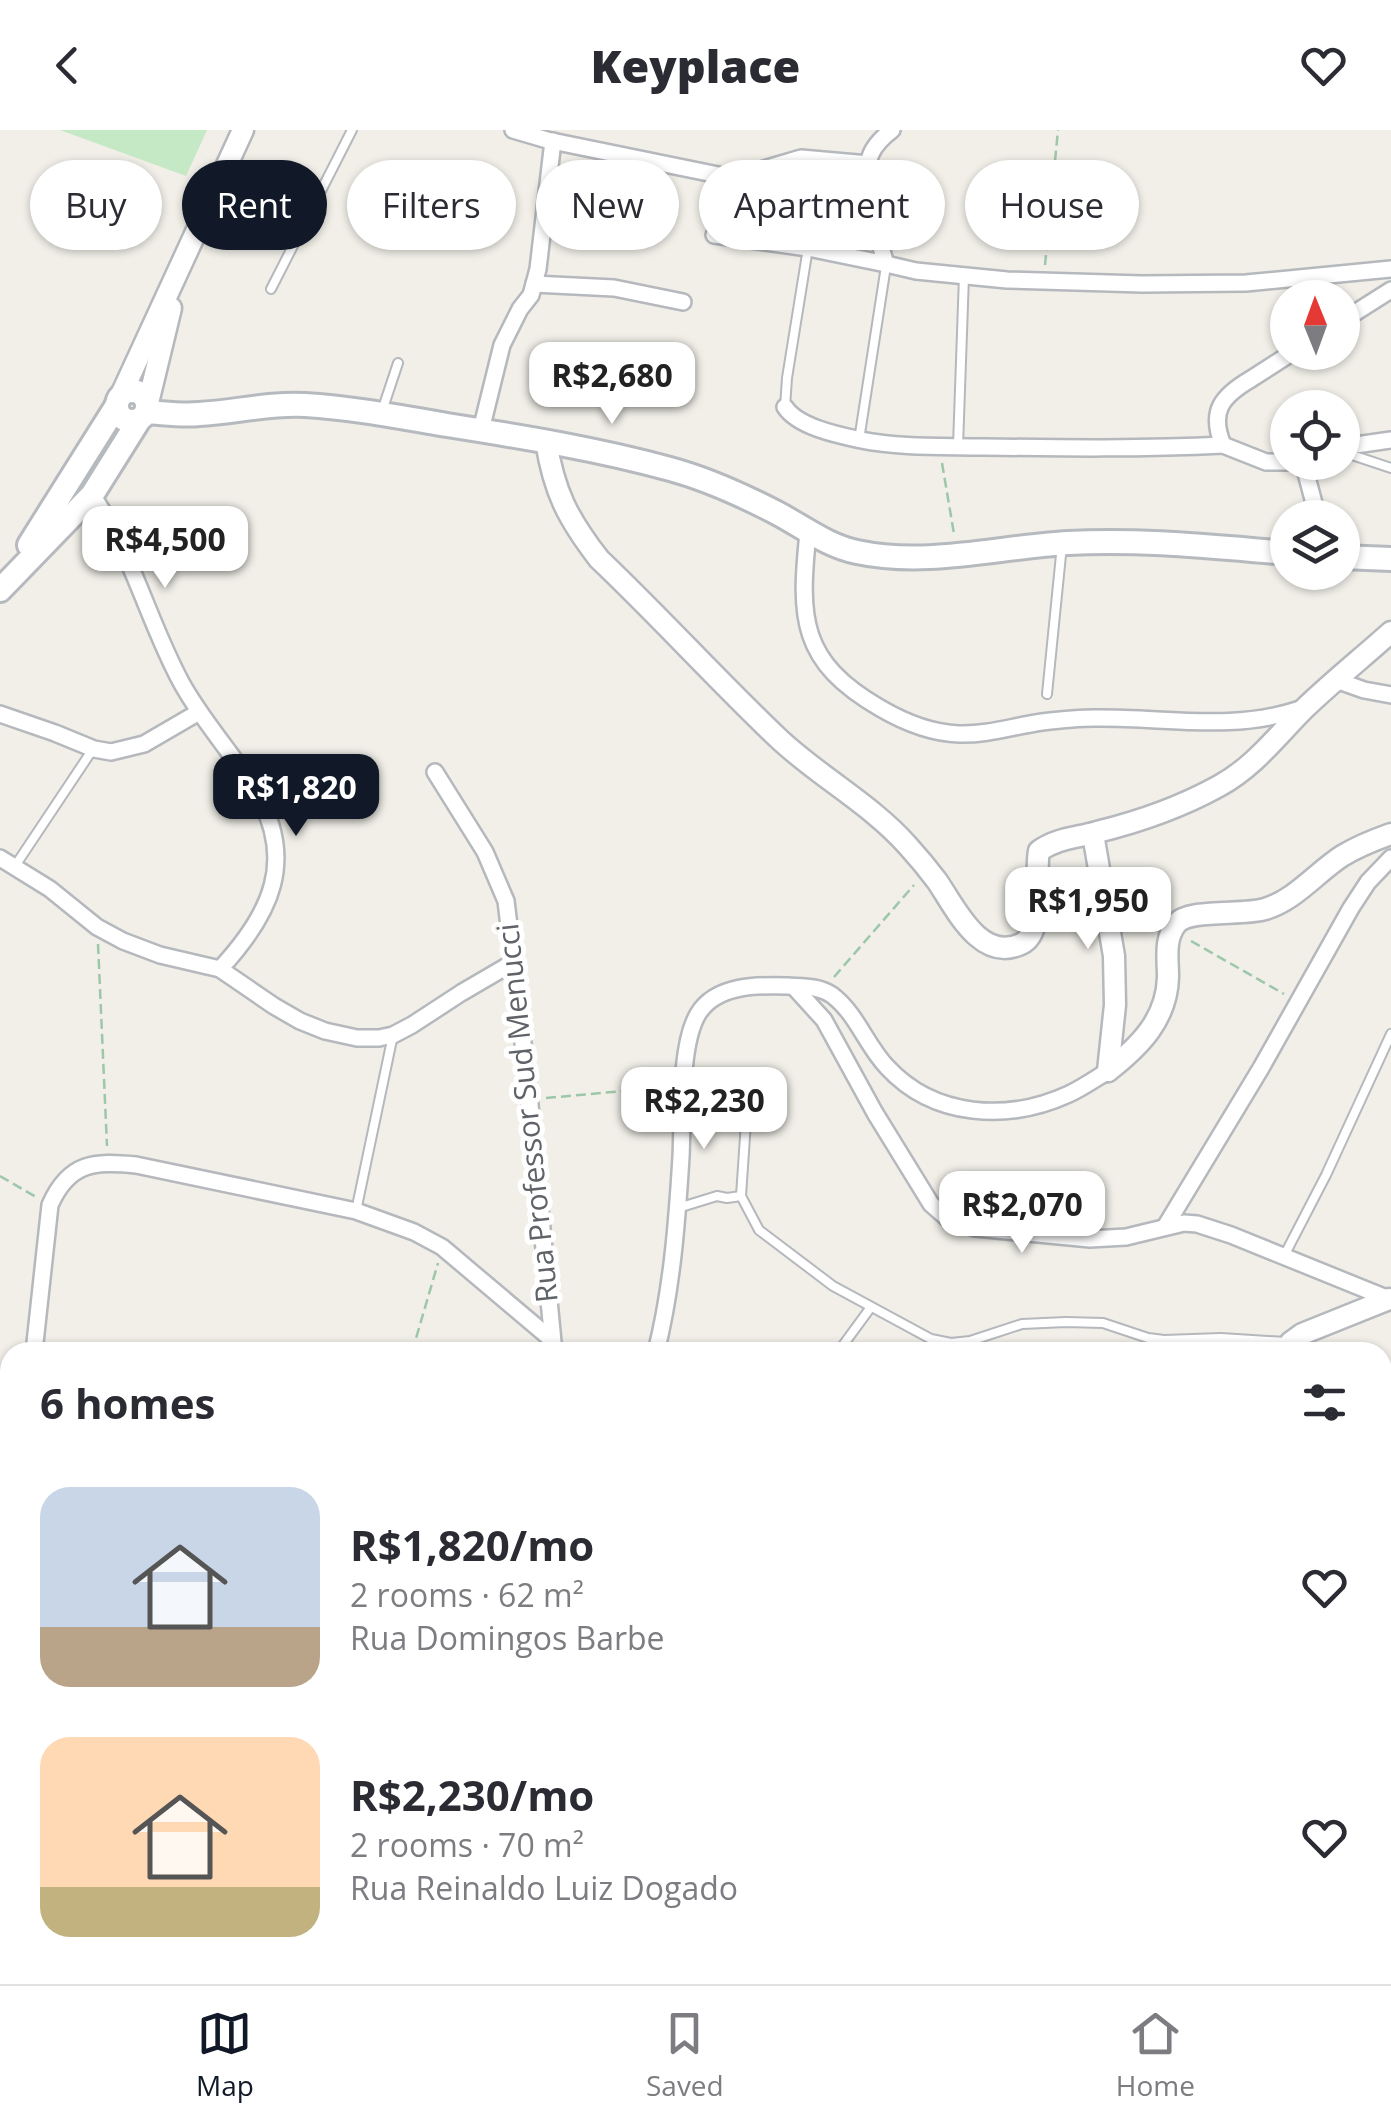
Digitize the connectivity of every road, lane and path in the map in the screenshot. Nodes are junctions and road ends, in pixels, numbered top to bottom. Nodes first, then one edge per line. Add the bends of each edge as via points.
1 (243, 130) edge
2 (352, 130) edge
3 (513, 130) edge
4 (892, 130) edge
5 (1058, 130) edge
6 (553, 141) junction
7 (795, 160) edge
8 (824, 160) edge
9 (870, 160) edge
10 (699, 171) edge
11 (808, 250) edge
12 (818, 250) edge
13 (883, 250) edge
14 (184, 255) junction
15 (886, 264) junction
16 (1391, 269) edge
17 (964, 276) junction
18 (1044, 281) junction
19 (534, 284) junction
20 (271, 289) dead end
21 (1391, 290) edge
22 (682, 302) dead end
23 (1360, 310) edge
24 (398, 363) dead end
25 (1270, 366) edge
26 (119, 400) junction
27 (785, 407) joint
28 (144, 412) junction
29 (382, 414) junction
30 (480, 430) junction
31 (860, 440) junction
32 (1391, 440) edge
33 (546, 441) junction
34 (1224, 445) junction
35 (940, 446) junction
36 (958, 446) junction
37 (1360, 446) edge
38 (1360, 456) edge
39 (1270, 462) edge
40 (1391, 468) edge
41 (92, 494) junction
42 (808, 533) junction
43 (956, 542) dead end
44 (1062, 543) junction
45 (1270, 552) edge
46 (1360, 558) edge
47 (1391, 559) edge
48 (3, 586) edge
49 (1391, 632) edge
50 (1336, 680) junction
51 (1047, 694) dead end
52 (1391, 695) edge
53 (1305, 708) junction
54 (199, 712) junction
55 (0, 714) edge
56 (94, 749) junction
57 (436, 772) dead end
58 (1093, 834) junction
59 (1391, 834) edge
60 (1391, 858) edge
61 (7, 862) edge
62 (928, 870) junction
63 (98, 928) junction
64 (1172, 930) junction
65 (514, 962) junction
66 (220, 969) junction
67 (794, 987) junction
68 (823, 990) junction
69 (1298, 1002) junction
70 (393, 1034) junction
71 (1391, 1034) edge
72 (1108, 1071) junction
73 (684, 1086) junction
74 (530, 1100) junction
75 (747, 1106) dead end
76 (108, 1162) junction
77 (0, 1176) edge
78 (741, 1196) junction
79 (50, 1205) junction
80 (678, 1208) junction
81 (356, 1211) junction
82 (1165, 1227) junction
83 (442, 1247) junction
84 (1284, 1256) junction
85 (1390, 1298) edge
86 (870, 1308) junction
87 (35, 1342) edge
88 (415, 1342) edge
89 (548, 1342) edge
90 (552, 1342) edge
91 (658, 1342) edge
92 (845, 1342) edge
93 (944, 1342) edge
94 (960, 1342) edge
95 (1250, 1342) edge
96 (1293, 1342) edge

1 - 14 street
2 - 20 lane
3 - 6 street
4 - 9 street
5 - 18 path
6 - 10 street
6 - 19 street
7 - 8 street
11 - 27 lane
12 - 15 street
13 - 15 street
14 - 26 street
14 - 28 street
15 - 17 street
15 - 31 lane
16 - 18 street via 1246,283
17 - 18 street
17 - 36 lane
19 - 22 street via 614,288
19 - 30 street via 502,345
21 - 23 street
24 - 29 lane
25 - 34 street via 1219,406
26 - 28 main road via 124,419
26 - 48 main road
27 - 31 street via 804,424
28 - 29 main road via 194,415 301,405
28 - 41 main road
29 - 30 main road
30 - 33 main road
31 - 35 street
32 - 37 street
33 - 42 main road via 676,471 730,490
33 - 62 street via 560,500 599,559 778,739 904,842
34 - 36 street
34 - 39 street
35 - 36 street
35 - 43 path
38 - 40 lane
41 - 48 main road
41 - 54 street
42 - 44 main road via 854,552 900,557
42 - 53 street via 803,579 816,651 856,694 927,730 959,734 1088,718 1254,721
44 - 45 main road via 1138,541
44 - 51 lane
46 - 47 main road
49 - 50 street
50 - 52 street
50 - 53 street
53 - 58 street via 1257,759 1222,784
54 - 56 street via 144,744
54 - 66 street via 257,792 274,839 272,890 256,926
55 - 56 street
56 - 61 lane
57 - 65 street, Rua Professor Sud Menucci via 506,901
58 - 62 street via 1039,851 1037,918 1032,935 1020,944 987,944 972,932
58 - 72 street via 1114,956
59 - 64 street via 1340,858 1270,908 1192,916
60 - 69 street via 1368,882
61 - 63 street
62 - 68 path
63 - 66 street via 160,955
63 - 76 path
64 - 69 path
64 - 72 street via 1157,1020
65 - 70 street
65 - 74 street, Rua Professor Sud Menucci
66 - 70 street via 300,1022 357,1038
67 - 68 street
67 - 73 street via 731,990 699,1012
67 - 82 street via 824,1020 931,1204 948,1218 975,1228 1090,1238
68 - 72 street via 847,1008 905,1086 932,1102 963,1110 1035,1107
69 - 82 street
70 - 81 lane
71 - 84 lane
73 - 74 path
73 - 80 street
74 - 90 street, Rua Professor Sud Menucci
75 - 78 lane
76 - 79 street via 82,1166 67,1177
76 - 81 street
77 - 79 path
78 - 80 lane
78 - 86 lane via 759,1230
79 - 87 street
80 - 91 street
81 - 83 street
82 - 84 street via 1212,1228
83 - 88 path
83 - 89 street
84 - 85 street
85 - 96 street
86 - 92 lane
86 - 93 lane
94 - 95 lane via 1043,1322 1103,1323 1164,1340

